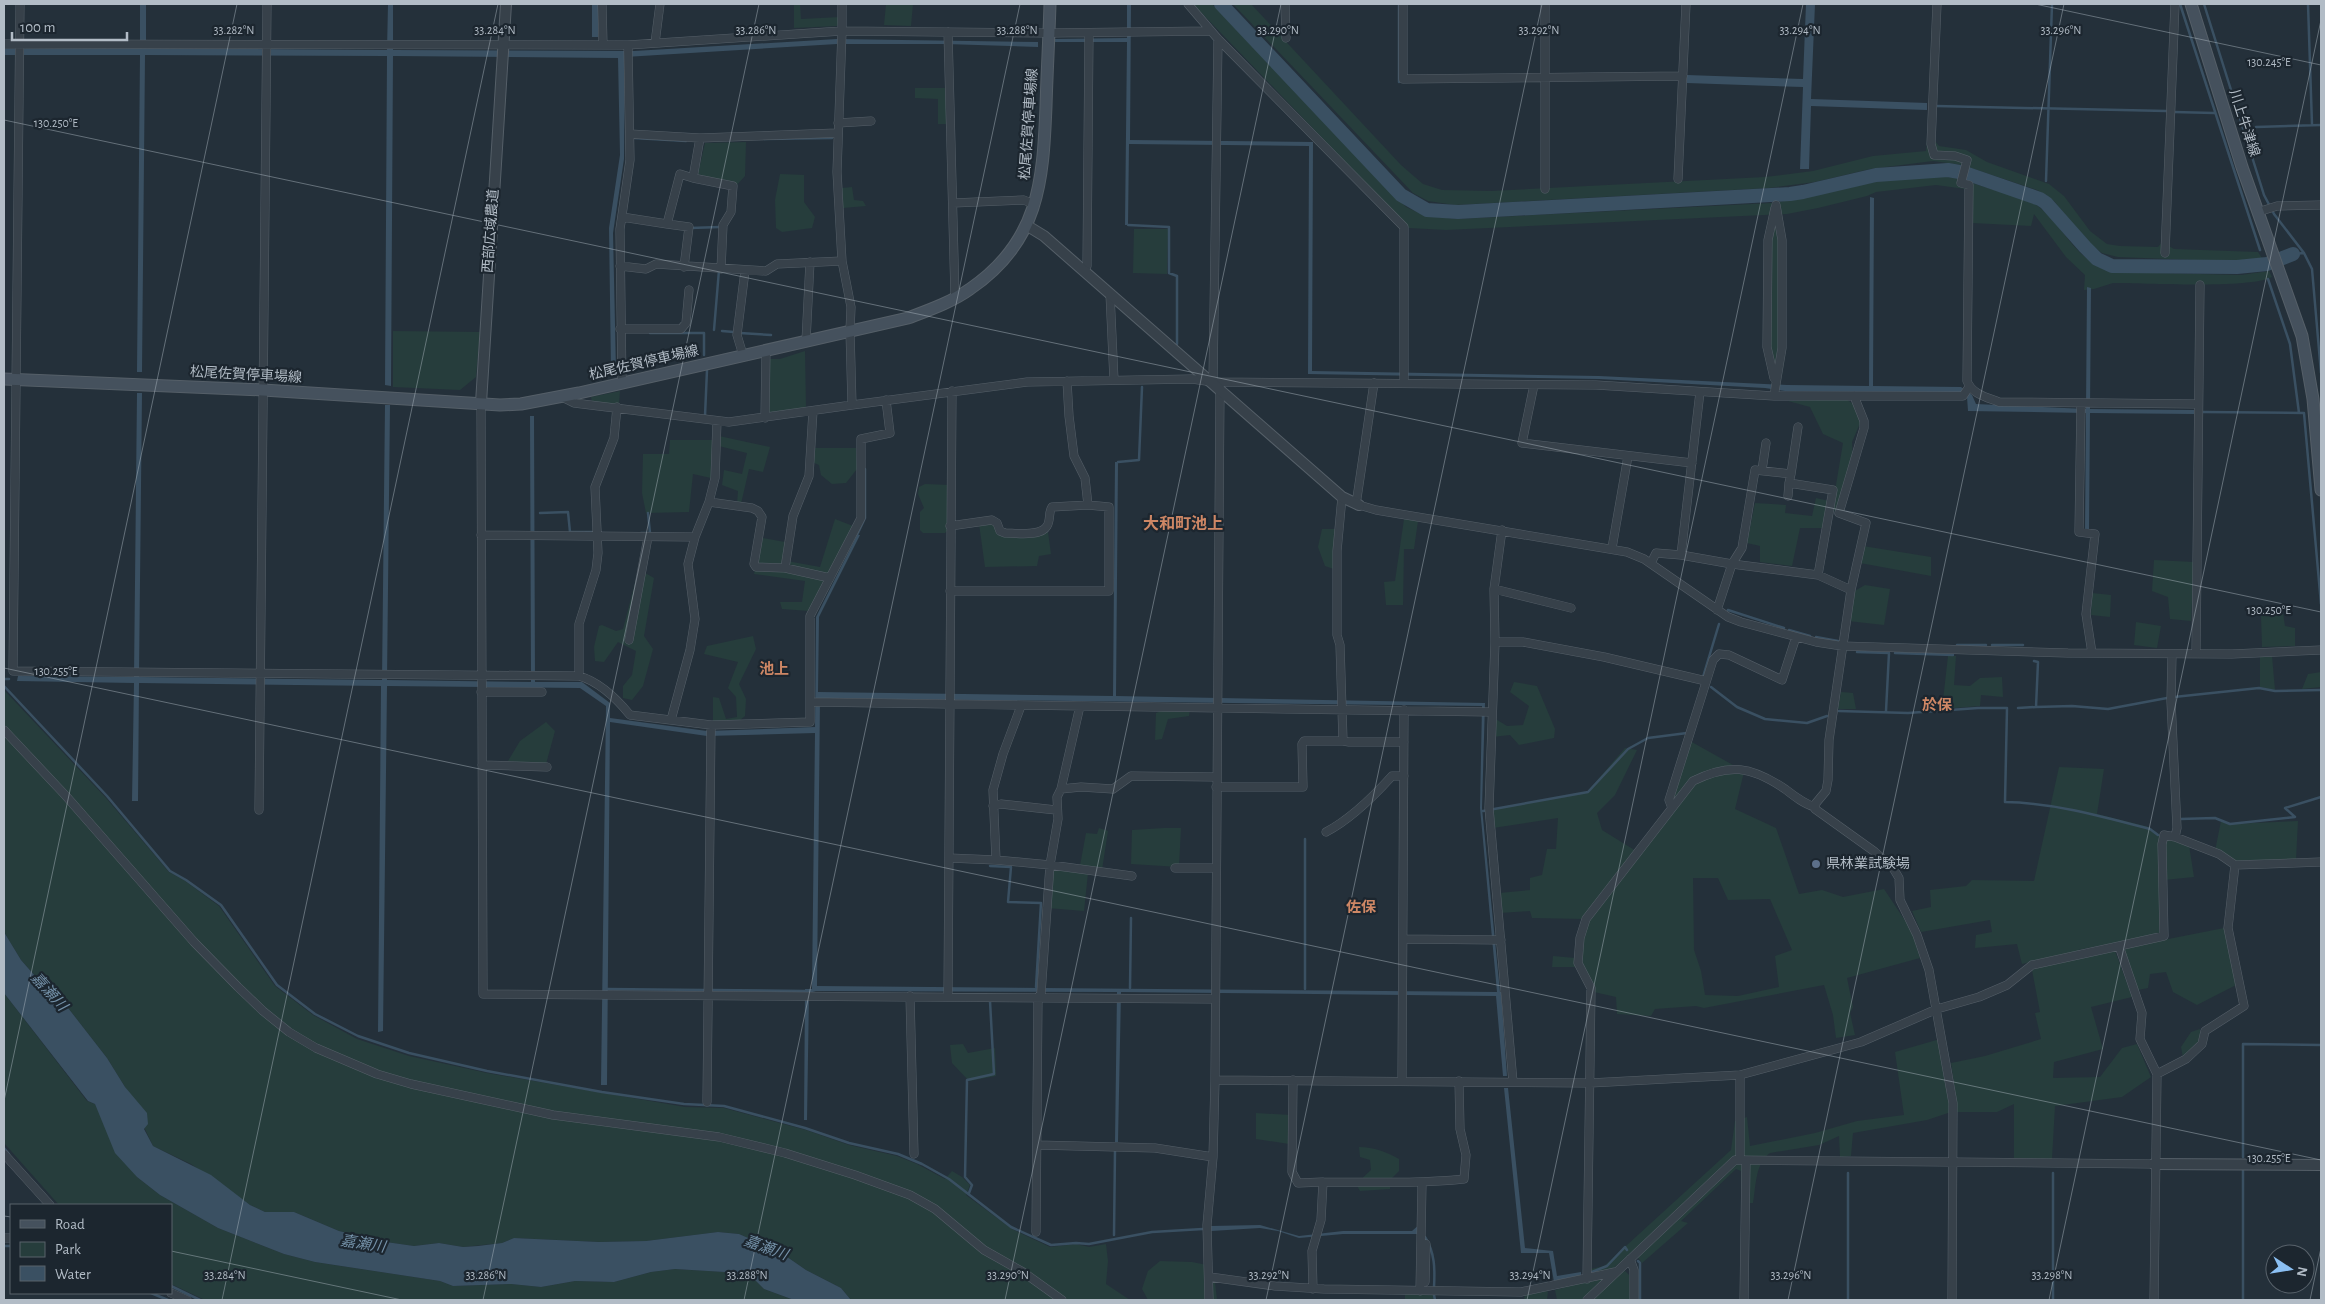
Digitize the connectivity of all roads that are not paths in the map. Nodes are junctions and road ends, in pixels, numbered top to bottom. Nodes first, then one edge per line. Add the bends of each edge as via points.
1 (20, 4) edge
2 (267, 4) edge
3 (506, 4) edge
4 (602, 4) edge
5 (660, 4) edge
6 (842, 4) edge
7 (1050, 4) edge
8 (1188, 4) edge
9 (1286, 4) edge
10 (1402, 4) edge
11 (1545, 4) edge
12 (1686, 4) edge
13 (1936, 4) edge
14 (2175, 4) edge
15 (2191, 4) edge
16 (1211, 31) junction
17 (842, 33) junction
18 (1049, 33) junction
19 (948, 34) junction
20 (1089, 38) junction
21 (1286, 38) dead end
22 (1218, 39) junction
23 (655, 43) junction
24 (4, 44) edge
25 (19, 44) junction
26 (267, 45) junction
27 (504, 45) junction
28 (602, 45) junction
29 (628, 47) junction
30 (1683, 76) junction
31 (1544, 78) junction
32 (870, 121) dead end
33 (838, 123) junction
34 (837, 133) junction
35 (630, 134) junction
36 (700, 138) junction
37 (693, 178) junction
38 (1678, 179) dead end
39 (1545, 189) dead end
40 (953, 203) junction
41 (1035, 205) junction
42 (2321, 205) edge
43 (2262, 210) junction
44 (622, 217) junction
45 (667, 224) junction
46 (1026, 224) junction
47 (2165, 253) dead end
48 (842, 261) junction
49 (810, 262) junction
50 (620, 266) junction
51 (684, 267) junction
52 (719, 268) junction
53 (745, 271) junction
54 (1084, 271) junction
55 (2200, 285) dead end
56 (689, 290) dead end
57 (1110, 294) junction
58 (955, 297) junction
59 (620, 329) junction
60 (850, 331) junction
61 (806, 341) junction
62 (766, 350) junction
63 (743, 355) junction
64 (10, 379) edge
65 (1114, 380) junction
66 (1067, 381) junction
67 (1404, 381) junction
68 (1775, 382) junction
69 (1374, 383) junction
70 (622, 384) junction
71 (1216, 385) junction
72 (1534, 385) junction
73 (1969, 387) junction
74 (263, 390) junction
75 (952, 391) junction
76 (1700, 392) junction
77 (562, 396) junction
78 (1774, 396) junction
79 (1854, 396) junction
80 (886, 400) junction
81 (481, 403) junction
82 (2198, 404) junction
83 (852, 405) junction
84 (2084, 406) junction
85 (618, 407) junction
86 (813, 411) junction
87 (765, 418) junction
88 (717, 421) junction
89 (1798, 427) dead end
90 (1766, 443) dead end
91 (1628, 456) junction
92 (1692, 463) junction
93 (1762, 470) junction
94 (1790, 479) junction
95 (2321, 490) edge
96 (1788, 496) dead end
97 (1342, 497) junction
98 (709, 502) junction
99 (1357, 504) junction
100 (1088, 505) junction
101 (950, 526) junction
102 (1502, 530) junction
103 (481, 535) junction
104 (597, 536) junction
105 (648, 537) junction
106 (695, 538) junction
107 (1612, 548) junction
108 (1681, 555) junction
109 (1651, 563) junction
110 (1732, 564) junction
111 (785, 568) junction
112 (1818, 575) junction
113 (830, 578) junction
114 (1494, 589) junction
115 (1851, 590) junction
116 (950, 591) junction
117 (1571, 608) dead end
118 (1717, 610) junction
119 (1796, 637) junction
120 (629, 640) dead end
121 (1495, 642) junction
122 (1842, 646) junction
123 (2321, 650) edge
124 (2092, 653) junction
125 (2172, 654) junction
126 (2196, 654) junction
127 (261, 674) junction
128 (580, 676) junction
129 (481, 677) junction
130 (1706, 681) junction
131 (481, 690) junction
132 (542, 692) dead end
133 (811, 702) junction
134 (949, 704) junction
135 (1021, 706) junction
136 (1080, 706) junction
137 (1217, 708) junction
138 (1342, 709) junction
139 (1404, 710) junction
140 (1491, 712) junction
141 (671, 720) junction
142 (711, 726) junction
143 (4, 730) edge
144 (1344, 741) junction
145 (1404, 742) junction
146 (482, 766) junction
147 (547, 766) dead end
148 (1404, 776) junction
149 (1216, 777) junction
150 (1216, 787) junction
151 (1062, 789) junction
152 (993, 806) junction
153 (1815, 806) junction
154 (1672, 808) junction
155 (259, 810) dead end
156 (1056, 810) junction
157 (1326, 832) dead end
158 (2175, 837) junction
159 (949, 858) junction
160 (996, 860) junction
161 (2321, 862) edge
162 (1050, 865) junction
163 (2235, 865) junction
164 (1176, 868) dead end
165 (1216, 868) junction
166 (1132, 876) dead end
167 (1403, 939) junction
168 (1501, 940) junction
169 (2118, 946) junction
170 (709, 995) junction
171 (1039, 995) junction
172 (910, 996) junction
173 (948, 996) junction
174 (1215, 996) junction
175 (1936, 1009) junction
176 (2157, 1074) junction
177 (1740, 1075) junction
178 (1215, 1080) junction
179 (1293, 1080) junction
180 (1402, 1081) junction
181 (1459, 1081) junction
182 (1513, 1082) junction
183 (1590, 1083) junction
184 (707, 1102) dead end
185 (1037, 1145) junction
186 (4, 1154) edge
187 (914, 1154) dead end
188 (1214, 1156) junction
189 (1743, 1160) junction
190 (1953, 1162) junction
191 (2154, 1164) junction
192 (2321, 1165) edge
193 (1323, 1182) junction
194 (1422, 1183) junction
195 (49, 1204) edge
196 (1036, 1232) dead end
197 (1426, 1244) dead end
198 (1630, 1259) junction
199 (1615, 1272) junction
200 (1210, 1277) junction
201 (1587, 1279) junction
202 (1313, 1289) junction
203 (1422, 1291) junction
204 (172, 1293) edge
205 (187, 1300) edge
206 (1062, 1300) edge
207 (1209, 1300) edge
208 (1587, 1300) edge
209 (1634, 1300) edge
210 (1744, 1300) edge
211 (1952, 1300) edge
212 (2154, 1300) edge

1 - 25 street
2 - 26 street
3 - 27 street
4 - 28 street
5 - 23 street
6 - 17 street
7 - 18 main road, 松尾佐賀停車場線
8 - 16 street
9 - 21 street
10 - 31 street via 1403,79
11 - 31 street
12 - 30 street
13 - 73 street via 1931,144 1934,155 1967,160 1961,183 1970,185
14 - 47 street
15 - 43 main road, 川上牛津線
16 - 20 street via 1129,32
16 - 22 street
17 - 19 street
17 - 23 street
17 - 33 street
18 - 19 street
18 - 20 street
18 - 41 main road, 松尾佐賀停車場線 via 1044,157
19 - 40 street
20 - 54 street via 1087,266
22 - 67 street via 1404,227
22 - 71 street
23 - 29 street
24 - 25 street
25 - 26 street
25 - 64 street
26 - 27 street
26 - 74 street
27 - 28 street
27 - 81 street, 西部広域農道
28 - 29 street
29 - 35 street
30 - 31 street
30 - 38 street
31 - 39 street
32 - 33 street
33 - 34 street
34 - 36 street
34 - 48 street
35 - 36 street
35 - 44 street
36 - 37 street
37 - 45 street via 680,174
37 - 52 street via 732,186 731,212 723,225
40 - 41 street via 1024,200
40 - 58 street
41 - 46 main road, 松尾佐賀停車場線
42 - 43 street via 2277,206
43 - 95 main road, 川上牛津線 via 2272,250 2302,336
44 - 45 street
44 - 50 street
45 - 51 street via 689,229
46 - 54 street
46 - 58 main road, 松尾佐賀停車場線 via 999,266 968,291
48 - 49 street
48 - 60 street via 850,296
49 - 53 street via 777,264 766,271
49 - 61 street
50 - 51 street via 646,269 656,264
50 - 59 street
51 - 52 street
52 - 53 street
53 - 63 street via 737,335
54 - 57 street
55 - 82 street
56 - 59 street via 686,323 680,329
57 - 65 street
57 - 71 street
58 - 60 main road, 松尾佐賀停車場線 via 908,318
59 - 70 street
60 - 61 main road, 松尾佐賀停車場線
60 - 83 street
61 - 62 main road, 松尾佐賀停車場線
62 - 63 main road, 松尾佐賀停車場線
62 - 87 street
63 - 70 main road, 松尾佐賀停車場線
64 - 74 main road, 松尾佐賀停車場線
64 - 127 street via 13,671
65 - 66 street
65 - 71 street via 1192,379
66 - 75 street
66 - 100 street via 1074,456 1085,478
67 - 69 street
67 - 72 street
68 - 68 street via 1782,348 1782,240 1776,205 1768,240 1767,347
68 - 78 street
69 - 71 street
69 - 99 street
70 - 77 main road, 松尾佐賀停車場線
71 - 97 street
71 - 137 street
72 - 76 street via 1596,385
72 - 91 street via 1522,442
73 - 79 street via 1963,396
73 - 84 street via 1973,392 1998,402
74 - 81 main road, 松尾佐賀停車場線
74 - 127 street
75 - 80 street
75 - 101 street
76 - 78 street
76 - 92 street
77 - 81 main road, 松尾佐賀停車場線 via 521,404
77 - 85 street via 574,402
78 - 79 street
79 - 115 street via 1864,428 1839,513 1866,523
80 - 83 street
80 - 113 street via 890,433 861,439 861,518
81 - 103 street
82 - 84 street
82 - 126 street
83 - 86 street
84 - 124 street via 2079,532 2095,534 2086,614
85 - 88 street
85 - 104 street via 614,438 595,487
86 - 87 street
86 - 111 street via 809,476 793,516
87 - 88 street
88 - 98 street via 715,478
89 - 94 street
90 - 93 street
91 - 92 street
91 - 107 street
92 - 108 street
93 - 94 street
93 - 110 street via 1755,470 1742,548
94 - 96 street
94 - 112 street via 1833,490
97 - 99 street
97 - 138 street via 1337,551 1337,635
98 - 106 street
98 - 111 street via 758,511 762,517 754,564 756,567
99 - 102 street via 1376,510
100 - 101 street via 1052,507 1048,525 1044,530 1032,533 1004,533 992,520
100 - 116 street via 1109,508 1109,591
101 - 116 street
102 - 107 street
102 - 114 street
103 - 104 street
103 - 129 street
104 - 105 street
104 - 128 street via 596,570 579,624
105 - 106 street
105 - 120 street
106 - 141 street via 688,564 695,619
107 - 109 street via 1636,554
108 - 109 street via 1656,553
108 - 110 street
109 - 118 street
110 - 112 street
110 - 118 street
111 - 113 street
112 - 115 street
113 - 133 street via 810,616
114 - 117 street
114 - 121 street
115 - 122 street
116 - 134 street
118 - 119 street via 1741,622
119 - 122 street
119 - 130 street via 1782,680 1730,655 1719,654 1713,660
121 - 130 street via 1523,642
121 - 140 street
122 - 124 street
122 - 153 street via 1829,740 1828,780 1826,791
123 - 126 street
124 - 125 street
125 - 126 street
125 - 158 street
127 - 129 street
127 - 155 street
128 - 129 street
128 - 141 street via 588,678 618,700 630,715
129 - 131 street
130 - 154 street via 1669,800
131 - 132 street
131 - 146 street
133 - 134 street
133 - 142 street via 810,722
134 - 135 street
134 - 159 street
135 - 136 street
135 - 152 street via 996,774
136 - 137 street
136 - 151 street
137 - 138 street
137 - 149 street
138 - 139 street
138 - 144 street
139 - 140 street
139 - 145 street
140 - 168 street via 1489,810
141 - 142 street
142 - 170 street
143 - 206 street via 238,987 283,1026 316,1048 342,1061 411,1084 553,1115 719,1137 848,1172 910,1195 935,1209 984,1250 1023,1272
144 - 145 street
144 - 150 street via 1304,741 1303,787
145 - 148 street
146 - 147 street
146 - 170 street via 484,994
148 - 157 street via 1392,776 1370,800
148 - 167 street
149 - 150 street
149 - 151 street via 1131,776 1112,789
150 - 165 street
151 - 156 street via 1057,797
152 - 156 street via 1001,804
152 - 160 street
153 - 154 street via 1747,770 1730,768 1712,771 1693,782
153 - 175 street via 1818,814 1875,852 1899,878 1900,900 1918,935
154 - 183 street via 1586,920 1580,938 1578,963 1591,988
156 - 162 street via 1058,819
158 - 163 street via 2219,854
158 - 169 street via 2164,835 2162,844 2164,936
159 - 160 street
159 - 173 street
160 - 162 street
161 - 163 street
162 - 166 street
162 - 171 street
163 - 176 street via 2228,928 2244,1006 2206,1031 2202,1044 2186,1058
164 - 165 street
165 - 174 street
167 - 168 street
167 - 180 street
168 - 182 street
169 - 175 street via 2032,965 2007,985
169 - 176 street via 2142,1013 2140,1039
170 - 172 street
170 - 184 street
171 - 173 street
171 - 174 street via 1119,998
171 - 185 street
172 - 173 street
172 - 187 street
174 - 178 street
175 - 177 street via 1862,1042
175 - 190 street via 1953,1103
176 - 191 street
177 - 183 street
177 - 189 street
178 - 179 street
178 - 188 street
179 - 180 street
179 - 193 street via 1292,1172 1298,1183
180 - 181 street
181 - 182 street
181 - 194 street via 1460,1129 1466,1156 1464,1179
182 - 183 street
183 - 201 street
185 - 188 street via 1155,1148
185 - 196 street
186 - 195 street
188 - 200 street via 1207,1225
189 - 190 street
189 - 198 street via 1735,1160
189 - 210 street
190 - 191 street
190 - 211 street
191 - 192 street
191 - 212 street
193 - 194 street
193 - 202 street via 1317,1236 1312,1251
194 - 203 street
197 - 203 street
198 - 199 street
198 - 209 street via 1634,1270
199 - 201 street
199 - 208 street
200 - 202 street
200 - 207 street
201 - 203 street via 1521,1292
202 - 203 street
204 - 205 street

